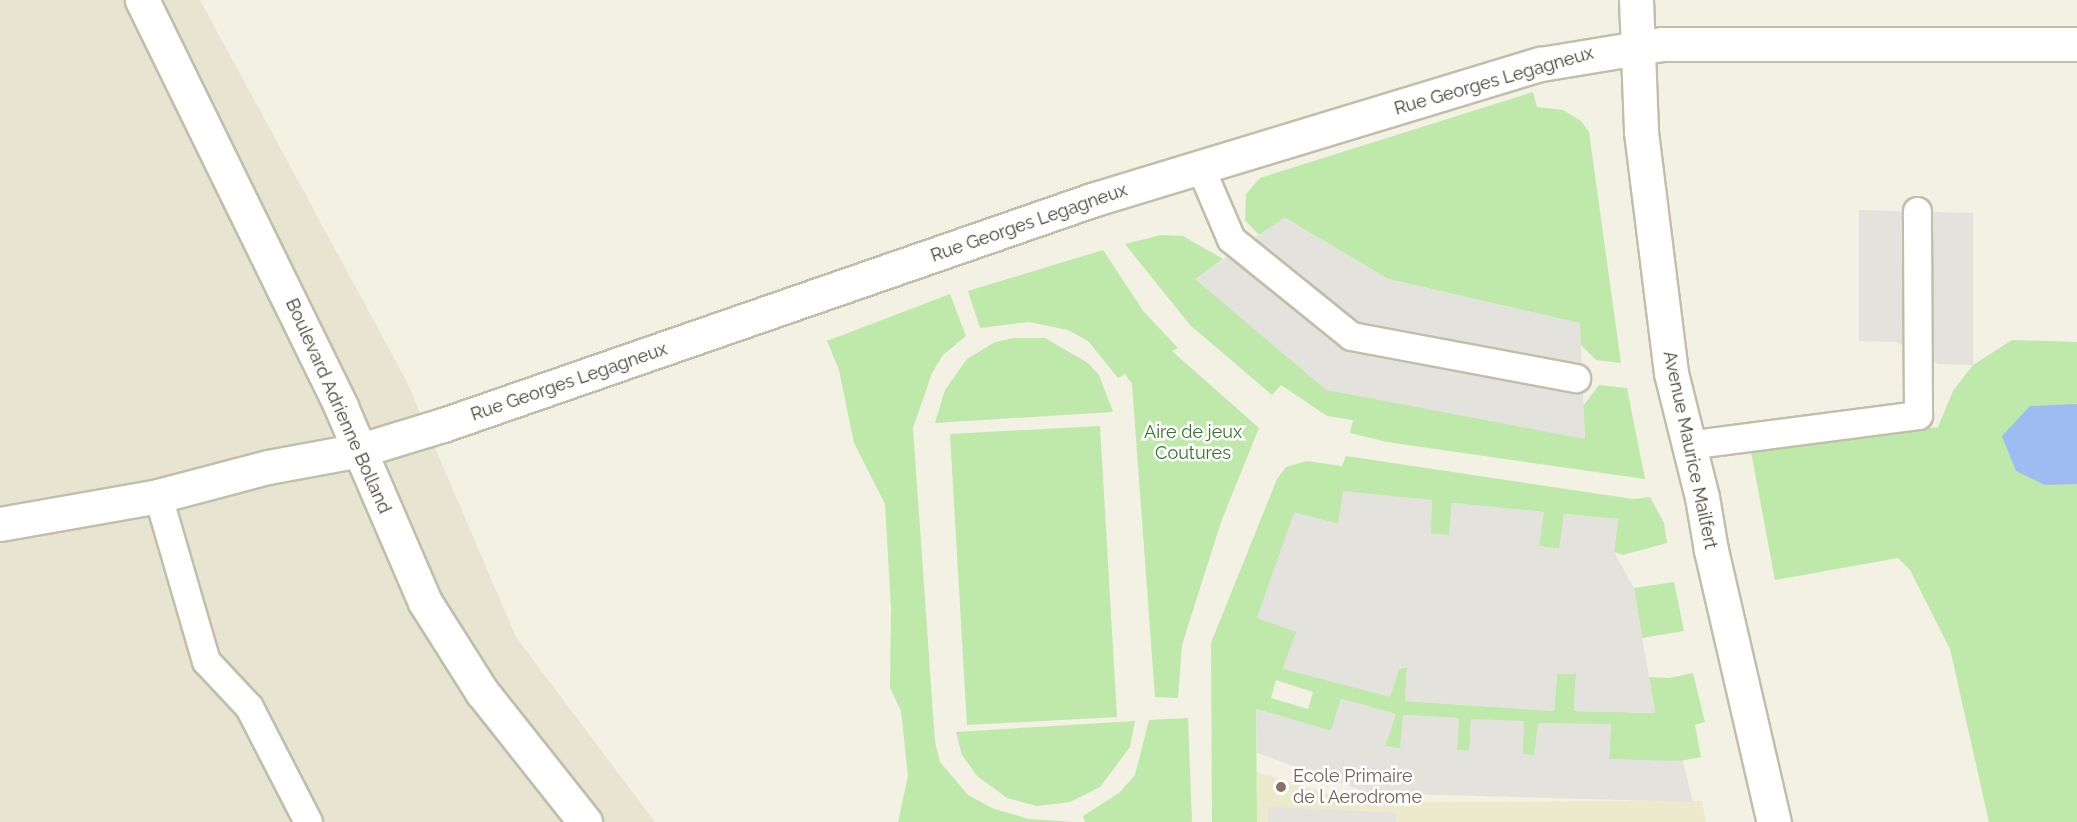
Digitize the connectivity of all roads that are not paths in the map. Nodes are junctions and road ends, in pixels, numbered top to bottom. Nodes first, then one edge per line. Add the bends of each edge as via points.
1 (142, 0) edge
2 (1636, 0) edge
3 (2077, 44) edge
4 (1637, 47) junction
5 (1202, 169) junction
6 (1917, 210) dead end
7 (1576, 378) dead end
8 (1687, 445) junction
9 (361, 450) junction
10 (158, 496) junction
11 (0, 524) edge
12 (308, 822) edge
13 (585, 822) edge
14 (1774, 822) edge

1 - 9 street, Boulevard Adrienne Bolland
2 - 4 street, Avenue Maurice Mailfert
3 - 4 street, Rue Georges Legagneux via 1715,43
4 - 5 street, Rue Georges Legagneux via 1541,64
4 - 8 street, Avenue Maurice Mailfert via 1641,132 1669,361
5 - 7 lane via 1231,239 1351,336
5 - 9 street, Rue Georges Legagneux via 1092,200
6 - 8 lane via 1918,415
8 - 14 street, Avenue Maurice Mailfert
9 - 10 street, Rue Georges Legagneux via 268,467
9 - 13 street, Boulevard Adrienne Bolland via 425,602 482,692
10 - 11 street, Rue Georges Legagneux
10 - 12 lane via 206,661 249,707

